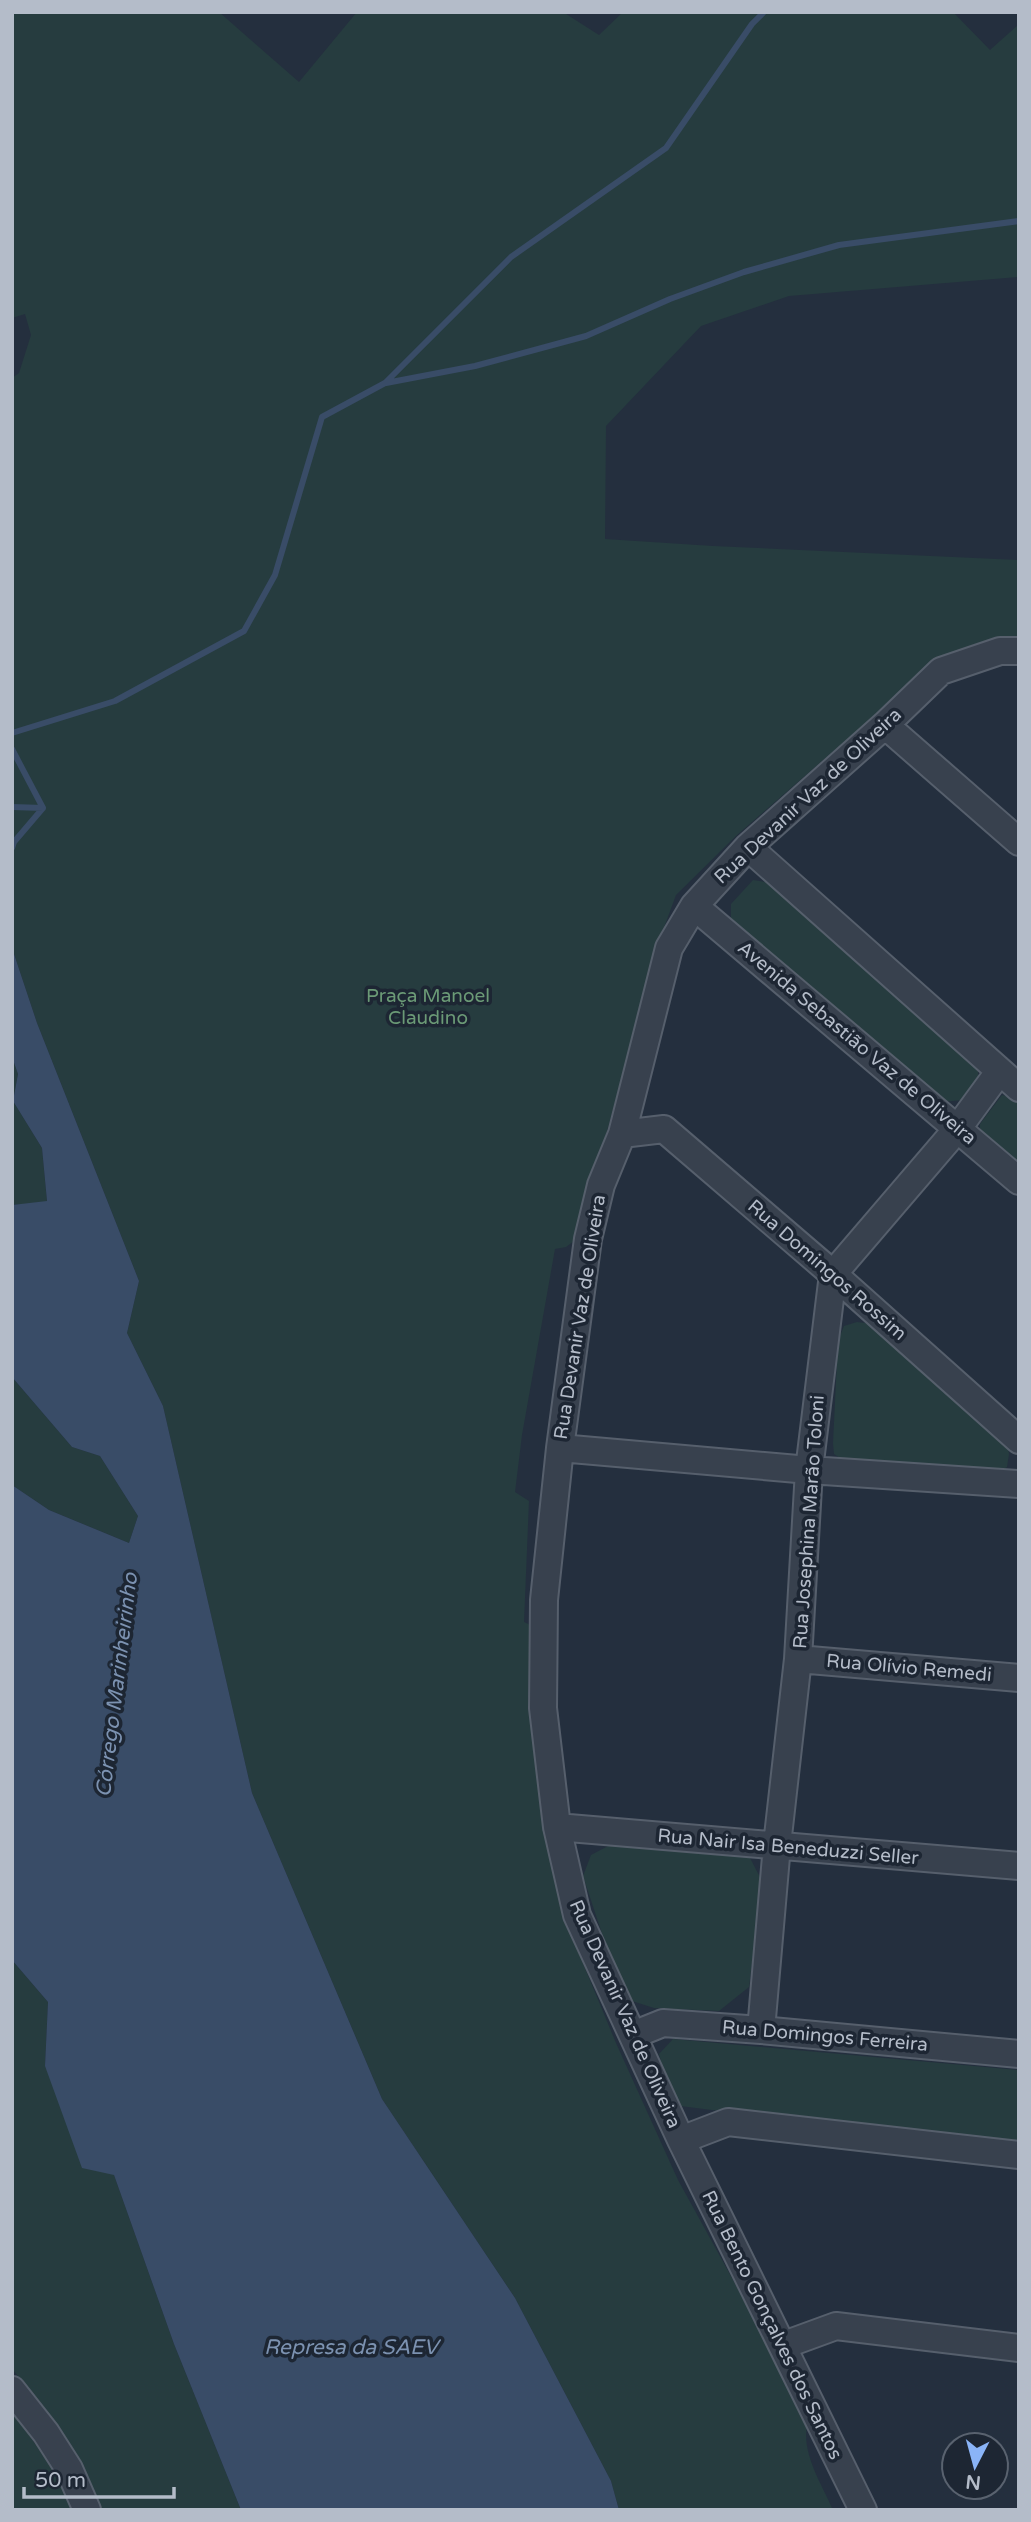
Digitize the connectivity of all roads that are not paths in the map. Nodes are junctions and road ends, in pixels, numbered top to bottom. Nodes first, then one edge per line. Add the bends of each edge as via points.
1 (1019, 651) edge
2 (885, 725) junction
3 (1019, 842) edge
4 (748, 847) junction
5 (694, 906) junction
6 (1009, 1080) edge
7 (958, 1128) junction
8 (622, 1133) junction
9 (1019, 1181) edge
10 (834, 1274) junction
11 (1019, 1440) edge
12 (560, 1448) junction
13 (809, 1470) junction
14 (1019, 1483) edge
15 (798, 1659) junction
16 (1019, 1678) edge
17 (557, 1827) junction
18 (778, 1846) junction
19 (1019, 1866) edge
20 (761, 2030) junction
21 (632, 2035) junction
22 (1019, 2054) edge
23 (681, 2140) junction
24 (1019, 2155) edge
25 (783, 2345) junction
26 (1019, 2348) edge
27 (12, 2390) edge
28 (87, 2510) edge
29 (863, 2510) edge

1 - 2 street, Rua Devanir Vaz de Oliveira via 1000,651 941,671
2 - 3 street
2 - 4 street, Rua Devanir Vaz de Oliveira
4 - 5 street, Rua Devanir Vaz de Oliveira
4 - 6 street
5 - 7 street, Avenida Sebastião Vaz de Oliveira
5 - 8 street, Rua Devanir Vaz de Oliveira via 669,948
6 - 7 street
7 - 9 street, Avenida Sebastião Vaz de Oliveira
7 - 10 street
8 - 10 street, Rua Domingos Rossim via 663,1129
8 - 12 street, Rua Devanir Vaz de Oliveira via 601,1185 588,1240
10 - 11 street, Rua Domingos Rossim
10 - 13 street, Rua Josephina Marão Toloni
12 - 13 street
12 - 17 street, Rua Devanir Vaz de Oliveira via 544,1600 544,1695
13 - 14 street
13 - 15 street, Rua Josephina Marão Toloni
15 - 16 street, Rua Olívio Remedi
15 - 18 street, Rua Josephina Marão Toloni
17 - 18 street, Rua Nair Isa Beneduzzi Seller
17 - 21 street, Rua Devanir Vaz de Oliveira via 577,1915
18 - 19 street, Rua Nair Isa Beneduzzi Seller
18 - 20 street, Rua Josephina Marão Toloni
20 - 21 street, Rua Domingos Ferreira via 663,2024
20 - 22 street, Rua Domingos Ferreira
21 - 23 street, Rua Devanir Vaz de Oliveira
23 - 24 street via 728,2122
23 - 25 street, Rua Bento Gonçalves dos Santos
25 - 26 street via 836,2326
25 - 29 street, Rua Bento Gonçalves dos Santos
27 - 28 street via 46,2432

